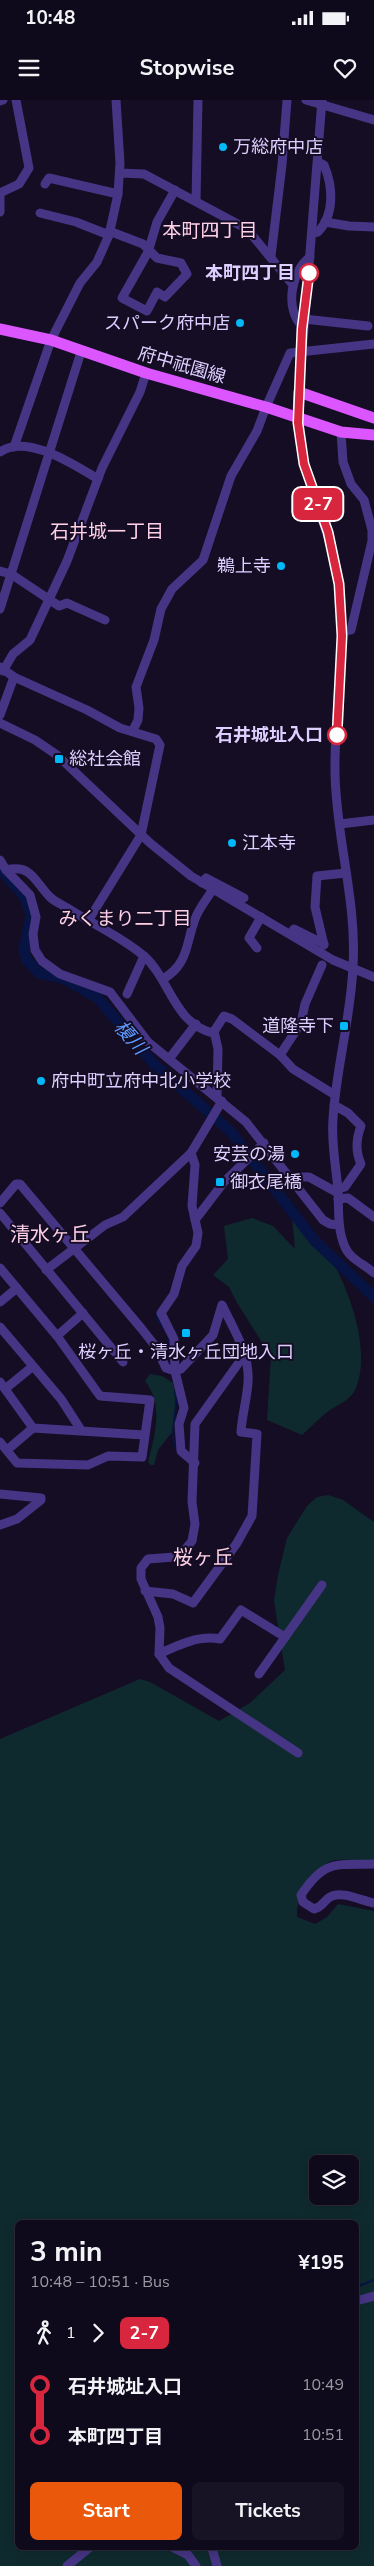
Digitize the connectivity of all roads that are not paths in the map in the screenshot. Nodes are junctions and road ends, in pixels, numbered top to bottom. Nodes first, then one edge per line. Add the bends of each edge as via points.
1 (16, 100) edge
2 (116, 100) edge
3 (198, 100) edge
4 (287, 100) edge
5 (306, 100) edge
6 (322, 102) edge
7 (374, 120) edge
8 (318, 162) junction
9 (120, 173) junction
10 (45, 184) dead end
11 (175, 190) junction
12 (118, 194) junction
13 (196, 201) junction
14 (0, 212) edge
15 (40, 213) dead end
16 (325, 222) junction
17 (374, 226) edge
18 (109, 233) junction
19 (313, 233) junction
20 (148, 252) junction
21 (271, 256) junction
22 (310, 257) junction
23 (293, 285) junction
24 (303, 323) junction
25 (368, 326) dead end
26 (0, 329) edge
27 (51, 340) junction
28 (374, 344) edge
29 (301, 351) junction
30 (81, 352) junction
31 (146, 373) junction
32 (299, 392) junction
33 (266, 407) junction
34 (298, 417) junction
35 (374, 418) edge
36 (341, 432) junction
37 (374, 436) edge
38 (14, 446) junction
39 (0, 452) edge
40 (48, 452) junction
41 (98, 479) junction
42 (0, 571) edge
43 (10, 574) junction
44 (48, 599) junction
45 (0, 609) edge
46 (105, 620) dead end
47 (342, 631) junction
48 (2, 669) edge
49 (14, 677) junction
50 (0, 714) edge
51 (0, 723) edge
52 (133, 730) junction
53 (374, 820) edge
54 (340, 824) junction
55 (141, 835) junction
56 (0, 860) edge
57 (6, 870) junction
58 (346, 872) junction
59 (202, 883) junction
60 (213, 889) junction
61 (244, 898) dead end
62 (261, 917) junction
63 (88, 921) junction
64 (290, 934) junction
65 (257, 948) dead end
66 (144, 956) junction
67 (322, 965) dead end
68 (353, 970) junction
69 (374, 978) edge
70 (163, 979) junction
71 (127, 994) dead end
72 (196, 1024) junction
73 (214, 1031) junction
74 (280, 1055) junction
75 (169, 1059) junction
76 (335, 1095) junction
77 (219, 1099) junction
78 (334, 1105) junction
79 (264, 1144) junction
80 (191, 1153) junction
81 (288, 1177) junction
82 (338, 1193) junction
83 (0, 1202) edge
84 (0, 1213) edge
85 (374, 1217) edge
86 (195, 1220) junction
87 (339, 1225) junction
88 (74, 1248) junction
89 (0, 1268) edge
90 (46, 1270) junction
91 (374, 1273) edge
92 (17, 1288) junction
93 (0, 1302) edge
94 (83, 1313) junction
95 (0, 1328) edge
96 (58, 1336) junction
97 (245, 1354) junction
98 (123, 1362) dead end
99 (32, 1367) junction
100 (175, 1371) junction
101 (3, 1386) edge
102 (33, 1428) junction
103 (80, 1430) junction
104 (144, 1435) junction
105 (0, 1442) edge
106 (7, 1450) junction
107 (195, 1462) junction
108 (0, 1494) edge
109 (0, 1525) edge
110 (322, 1585) dead end
111 (145, 1591) junction
112 (285, 1637) junction
113 (159, 1654) junction
114 (259, 1674) dead end
115 (298, 1753) dead end
116 (374, 1864) edge
117 (374, 1903) edge
118 (374, 2296) edge
119 (359, 2300) edge
120 (87, 2550) edge
121 (178, 2550) edge
122 (213, 2550) edge
123 (67, 2566) edge
124 (196, 2566) edge
125 (217, 2566) edge

1 - 14 street via 29,168 19,184 0,193
2 - 9 street
3 - 13 street
4 - 21 street
5 - 6 street
6 - 7 street
6 - 8 street
8 - 16 street via 324,165 331,192
8 - 19 street
9 - 11 street via 144,174
9 - 12 street
10 - 12 street via 49,178
11 - 13 street
11 - 20 street via 156,222
12 - 18 street
13 - 21 street via 247,230
15 - 18 street
16 - 17 street
16 - 19 street via 318,232
18 - 20 street via 142,244
18 - 27 street via 97,262 80,284
19 - 22 street
20 - 20 street via 157,258 181,262 187,274 165,297 157,292 147,311 122,298
21 - 23 street
22 - 23 street
22 - 24 street
23 - 24 street via 294,316
24 - 25 street
24 - 29 street
26 - 27 main road, 府中祇園線
27 - 30 main road, 府中祇園線
27 - 38 street
28 - 29 street
29 - 32 street
29 - 33 street via 290,353
30 - 31 main road, 府中祇園線
30 - 40 street
31 - 33 main road, 府中祇園線
31 - 41 street
32 - 34 main road
32 - 35 main road
33 - 34 main road, 府中祇園線
33 - 52 street via 257,431 231,476 203,560 172,588 161,609 154,640 136,687 139,708
34 - 36 main road, 府中祇園線
34 - 47 street via 304,464 335,558
36 - 37 main road, 府中祇園線
36 - 47 street via 343,462 351,484 364,500 372,530 351,630
38 - 39 street
38 - 40 street
40 - 41 street
40 - 43 street
41 - 44 street via 68,561
42 - 43 street
43 - 44 street
43 - 45 street
44 - 46 street via 59,606 68,602
44 - 48 street via 30,640 13,654
47 - 54 street via 335,772
48 - 49 street
49 - 50 street
49 - 52 street via 120,728
51 - 55 street via 57,755
52 - 55 street via 156,739 160,745
53 - 54 street
54 - 58 street
55 - 59 street
55 - 63 street
56 - 57 street
57 - 63 street via 17,867 26,871 51,898
57 - 75 street via 30,895 36,918 35,950 42,961 60,974 110,992 148,1042
58 - 64 street via 317,876 315,907 324,945 294,929
58 - 68 street via 353,933
59 - 60 street
59 - 61 street via 206,878
60 - 62 street
60 - 70 street via 195,920 188,949
62 - 64 street
62 - 65 street via 249,938
63 - 66 street
64 - 68 street
66 - 70 street
66 - 71 street
67 - 74 street via 301,1022
68 - 69 street
68 - 76 street via 350,1010
70 - 72 street via 177,1008
72 - 73 street via 210,1033
72 - 75 street
73 - 74 street via 224,1016
73 - 77 street via 218,1049
74 - 76 street via 293,1070
75 - 77 street
76 - 78 street
77 - 79 street via 246,1122
77 - 80 street
78 - 82 street via 332,1122
78 - 82 street via 362,1126 356,1154 361,1164
79 - 81 street
79 - 86 street via 224,1182
80 - 86 street via 195,1165 192,1206
80 - 88 street via 123,1217 105,1225
81 - 82 street via 310,1177
81 - 87 street via 323,1220
82 - 85 street
82 - 87 street
83 - 88 street via 16,1184 20,1184
84 - 90 street
86 - 100 street via 196,1246 182,1266 174,1294 161,1313 174,1339
87 - 91 street via 345,1248
88 - 90 street
88 - 100 street via 156,1347 166,1368
89 - 92 street
90 - 94 street
92 - 93 street
92 - 96 street
94 - 96 street
94 - 98 street
95 - 99 street
96 - 104 street via 100,1396 150,1400
97 - 100 street via 222,1305 213,1335 181,1369
97 - 107 street via 195,1424
97 - 111 street via 248,1382 241,1432 257,1434 252,1516 237,1543 192,1603 173,1594
99 - 101 street
99 - 103 street via 61,1399
100 - 107 street via 184,1408 179,1424 181,1451
101 - 102 street
102 - 103 street
102 - 106 street
103 - 104 street
104 - 106 street via 142,1457 108,1456 88,1465 17,1463
105 - 106 street
107 - 111 street via 194,1536 183,1552 174,1557 148,1559 141,1568
108 - 109 street via 41,1500 17,1519
110 - 112 street
111 - 113 street via 159,1622
112 - 113 street via 241,1610 220,1639 209,1637 182,1643
112 - 114 street
113 - 115 street via 169,1668
116 - 117 street via 343,1862 334,1865 322,1871 302,1895 302,1902 314,1909 340,1894
118 - 119 street
120 - 123 street
121 - 124 street via 188,2555
122 - 125 street

